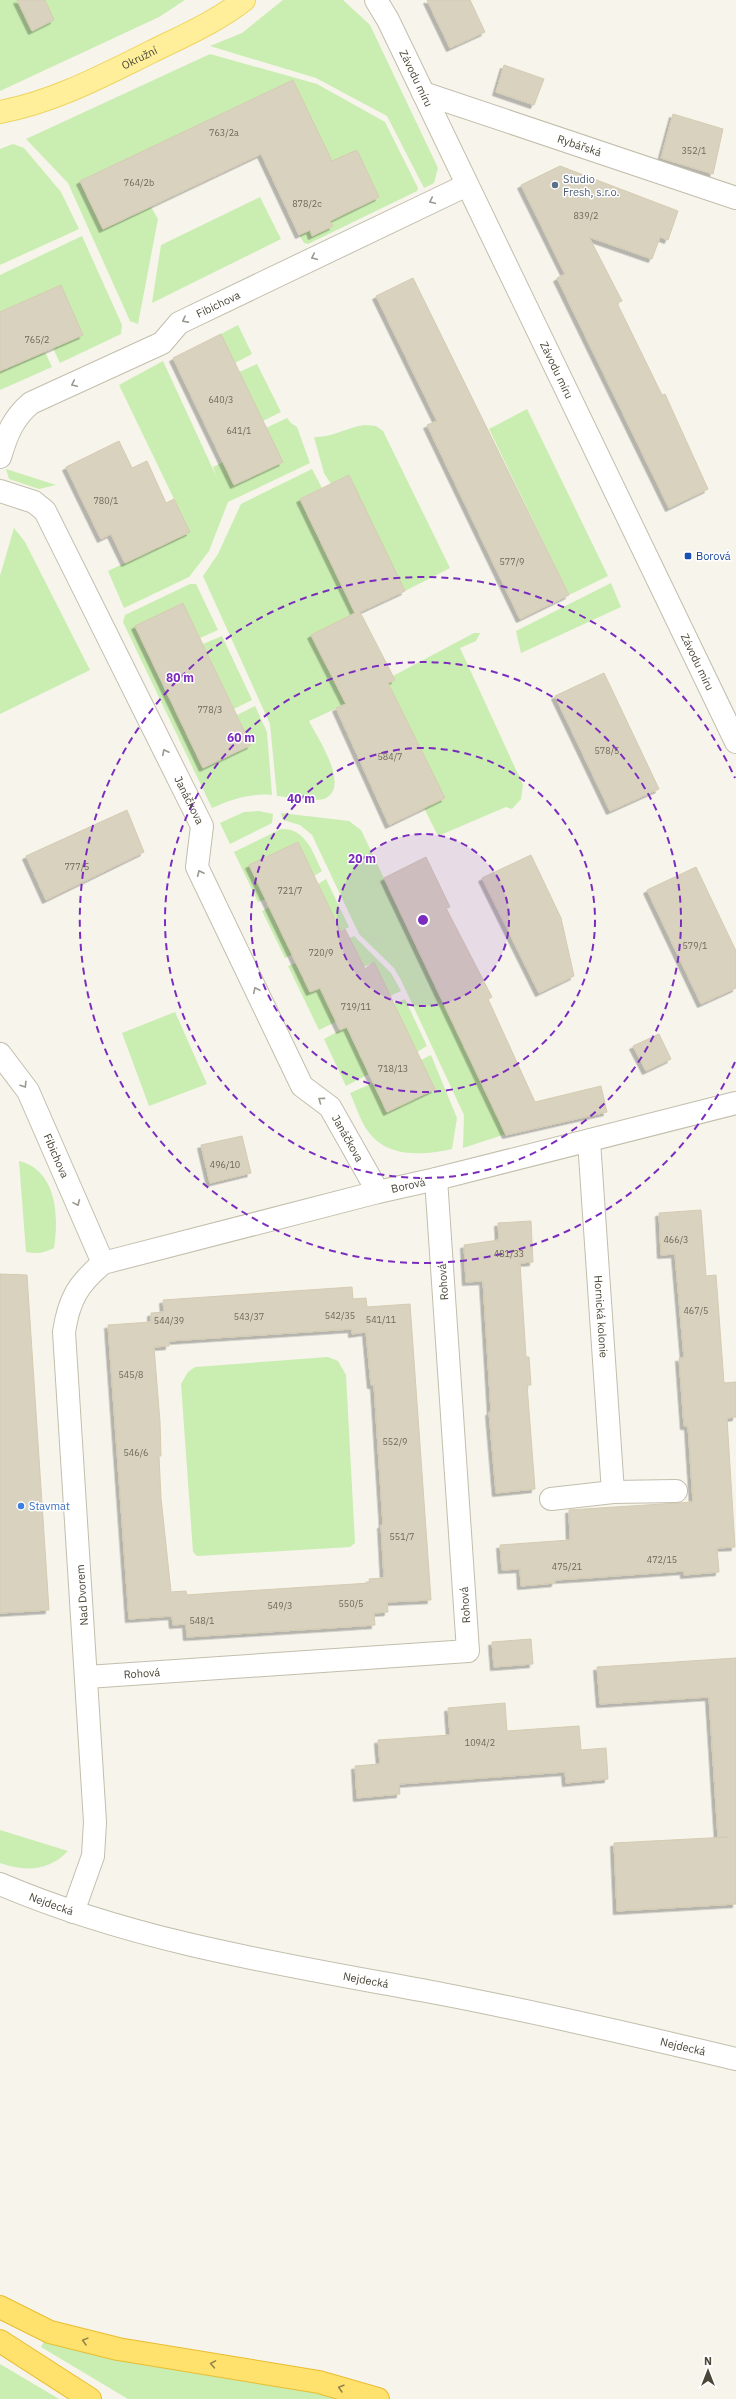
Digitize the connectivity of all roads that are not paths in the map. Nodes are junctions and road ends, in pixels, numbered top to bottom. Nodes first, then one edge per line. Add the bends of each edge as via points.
1 (244, 0) edge
2 (376, 0) edge
3 (423, 93) junction
4 (30, 107) junction
5 (0, 112) edge
6 (0, 128) edge
7 (467, 185) junction
8 (736, 198) edge
9 (0, 456) edge
10 (0, 491) edge
11 (736, 742) edge
12 (0, 1054) edge
13 (736, 1103) edge
14 (589, 1141) junction
15 (436, 1179) junction
16 (378, 1192) junction
17 (103, 1263) junction
18 (85, 1279) joint
19 (676, 1491) dead end
20 (613, 1492) junction
21 (551, 1499) dead end
22 (87, 1676) junction
23 (0, 1884) edge
24 (73, 1912) junction
25 (736, 2059) edge
26 (0, 2307) edge
27 (0, 2341) edge
28 (90, 2399) edge
29 (378, 2399) edge

1 - 4 main road, Okružní via 185,35 104,75
2 - 3 street, Závodu míru
3 - 7 street, Závodu míru
3 - 8 street, Rybářská
4 - 5 main road, Okružní
4 - 6 main road, Okružní
7 -> 9 street, Fibichova via 179,323 162,343 31,403 18,414 8,430
7 - 11 street, Závodu míru
16 -> 10 street, Janáčkova via 330,1107 302,1086 196,866 202,826 45,511 34,502
12 -> 17 street, Fibichova via 28,1092
13 - 14 street, Borová
14 - 15 street, Borová
14 - 20 street, Hornická kolonie
15 - 16 street, Borová
15 - 22 street, Rohová via 468,1651
16 - 17 street, Borová
17 - 18 street, Borová
18 - 22 street, Nad Dvorem via 71,1302 64,1332
19 - 20 street
20 - 21 street
22 - 24 street, Nad Dvorem via 94,1822 93,1856
23 - 24 street, Nejdecká via 49,1905
24 - 25 street, Nejdecká via 182,1944 462,1998
29 -> 26 highway via 319,2382 118,2349 50,2332
27 - 28 highway

